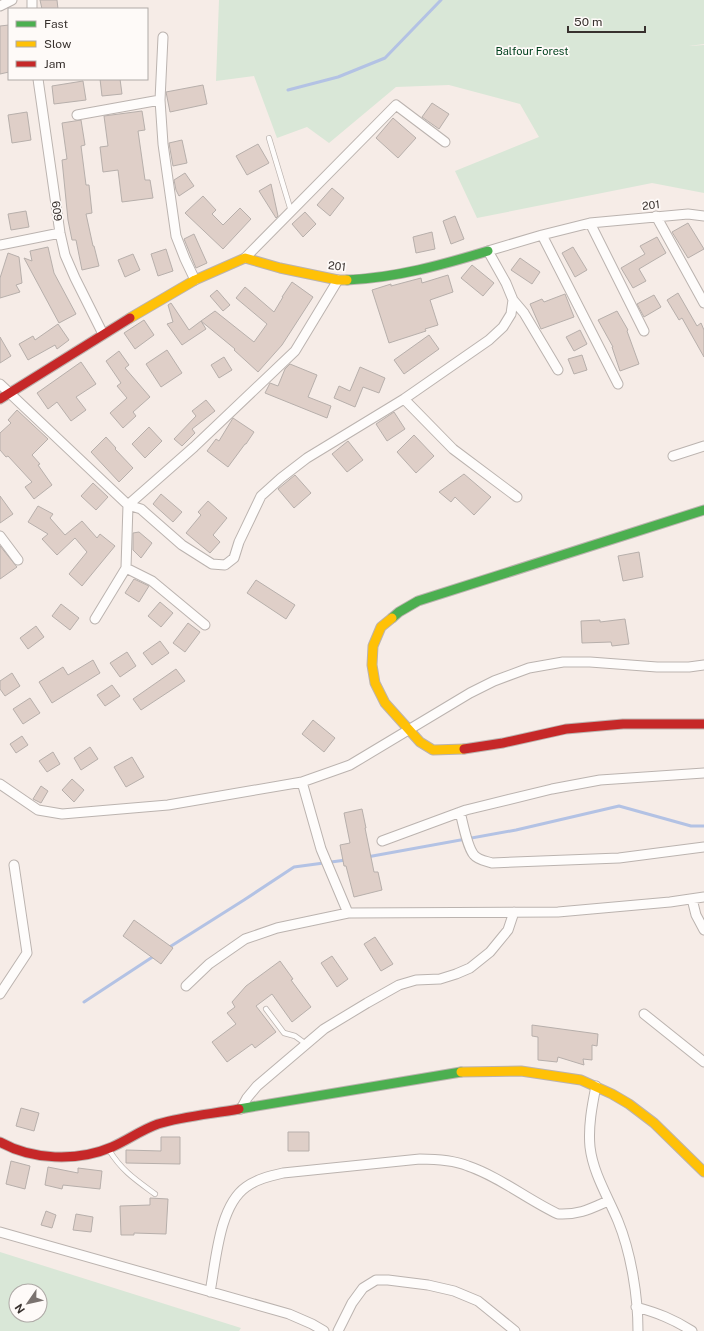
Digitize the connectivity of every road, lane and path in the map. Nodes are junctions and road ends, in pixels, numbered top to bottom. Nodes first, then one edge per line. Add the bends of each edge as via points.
1 (12, 0) edge
2 (0, 6) edge
3 (163, 37) dead end
4 (38, 80) edge
5 (160, 100) junction
6 (77, 115) dead end
7 (268, 138) dead end
8 (446, 142) dead end
9 (291, 213) junction
10 (656, 216) junction
11 (704, 216) edge
12 (590, 223) junction
13 (60, 233) junction
14 (542, 235) junction
15 (0, 245) edge
16 (488, 251) junction
17 (245, 258) junction
18 (195, 280) junction
19 (338, 280) junction
20 (513, 300) junction
21 (704, 303) edge
22 (644, 331) dead end
23 (103, 334) junction
24 (558, 370) dead end
25 (0, 384) edge
26 (618, 384) dead end
27 (9, 392) junction
28 (0, 399) edge
29 (404, 399) junction
30 (704, 446) edge
31 (673, 456) dead end
32 (517, 497) dead end
33 (128, 505) junction
34 (704, 510) edge
35 (0, 536) edge
36 (18, 560) dead end
37 (126, 568) junction
38 (95, 619) dead end
39 (205, 625) dead end
40 (704, 665) edge
41 (704, 724) edge
42 (410, 730) junction
43 (704, 773) edge
44 (302, 782) junction
45 (0, 784) edge
46 (460, 812) junction
47 (382, 841) dead end
48 (704, 847) edge
49 (14, 865) dead end
50 (704, 897) edge
51 (692, 899) junction
52 (514, 912) junction
53 (348, 913) junction
54 (704, 930) edge
55 (186, 986) dead end
56 (0, 994) edge
57 (266, 1009) dead end
58 (644, 1014) dead end
59 (306, 1044) junction
60 (704, 1062) edge
61 (596, 1086) junction
62 (241, 1109) junction
63 (0, 1142) edge
64 (108, 1149) junction
65 (704, 1172) edge
66 (155, 1194) dead end
67 (608, 1200) junction
68 (0, 1232) edge
69 (210, 1292) junction
70 (636, 1307) junction
71 (324, 1331) edge
72 (338, 1331) edge
73 (515, 1331) edge
74 (638, 1331) edge
75 (692, 1331) edge

1 - 2 street
3 - 5 street
4 - 13 street, 609
5 - 6 street
5 - 18 street via 163,144 176,236
7 - 9 lane
8 - 9 street via 396,105
9 - 17 street
10 - 11 street, 201
10 - 12 street, 201
10 - 21 street
12 - 14 street, 201
12 - 22 street
13 - 15 street
13 - 23 street, 609 via 65,255
14 - 16 street, 201
14 - 26 street
16 - 19 street, 201 via 434,267 366,280
16 - 20 street
17 - 18 street
17 - 19 street, 201
18 - 23 street
19 - 33 street via 295,351 194,447
20 - 24 street via 524,313
20 - 29 street via 511,314 503,327 489,340
23 - 27 street
25 - 27 street
27 - 28 street
27 - 33 street
29 - 32 street via 453,449
29 - 33 street via 314,453 261,496 234,558 225,565 212,564 182,545 141,509
30 - 31 street
33 - 37 street
34 - 42 street via 418,601 399,612 381,627 373,646 372,664 375,683 385,703
35 - 36 street
37 - 38 street
37 - 39 street via 152,581
40 - 42 street via 657,667 563,662 529,668 494,680
41 - 42 street via 623,724 566,729 503,743 455,750 433,750 420,742
42 - 44 street via 350,765
43 - 46 street via 600,780
44 - 45 street via 168,805 62,814 38,810
44 - 53 street via 321,849
46 - 47 street
46 - 48 street via 474,855 492,863 619,858
49 - 56 street via 26,953
50 - 51 street
51 - 52 street via 558,912
51 - 54 street via 696,915
52 - 53 street
52 - 59 street via 508,930 490,952 470,968 440,979 416,980 399,985 324,1029
53 - 55 street via 277,928 245,939 209,964
57 - 59 lane via 284,1033 295,1036
58 - 60 street
59 - 62 street via 257,1086
61 - 62 street via 581,1080 521,1071 463,1072
61 - 65 street via 629,1104 654,1123
61 - 67 street via 589,1129 590,1148
62 - 64 street via 153,1126
63 - 64 street via 21,1152 37,1155 67,1156
64 - 66 lane via 117,1163
67 - 69 street via 586,1210 558,1214 486,1174 468,1166 438,1160 420,1159 266,1176 245,1187 228,1209
67 - 70 street via 626,1247
68 - 69 street
69 - 71 street via 289,1314
70 - 74 street
70 - 75 street via 673,1319
72 - 73 street via 363,1288 376,1280 388,1280 454,1291 478,1301

